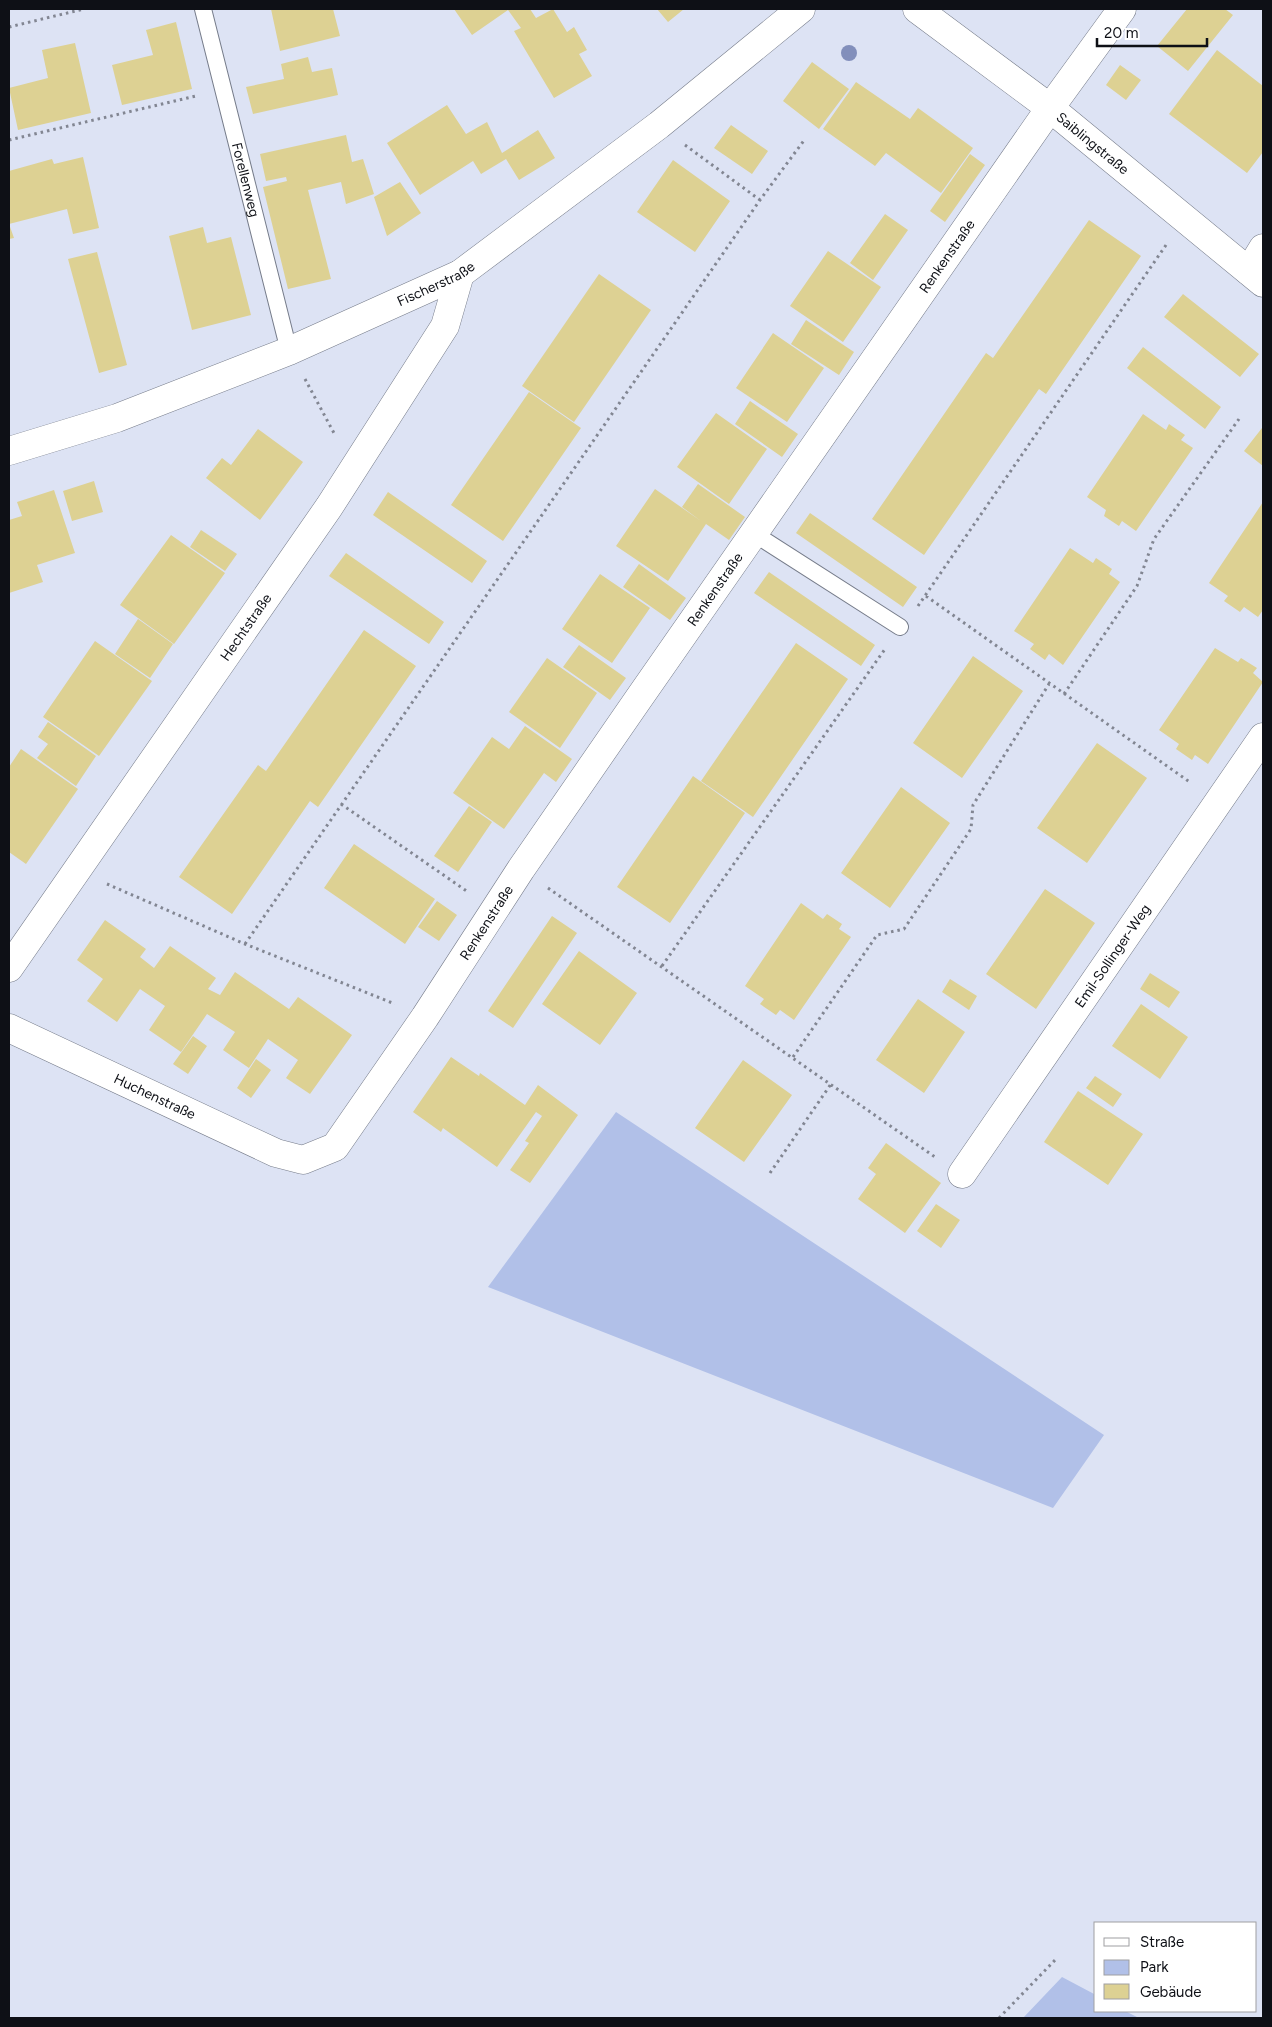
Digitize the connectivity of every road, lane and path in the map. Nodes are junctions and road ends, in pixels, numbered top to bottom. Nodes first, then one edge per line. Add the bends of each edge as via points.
1 (84, 9) edge
2 (203, 9) edge
3 (801, 9) edge
4 (917, 9) edge
5 (1122, 9) edge
6 (9, 27) edge
7 (223, 89) junction
8 (1050, 108) junction
9 (659, 125) junction
10 (805, 139) dead end
11 (9, 140) edge
12 (760, 200) junction
13 (1185, 218) junction
14 (1263, 248) edge
15 (460, 274) junction
16 (1256, 277) edge
17 (289, 351) junction
18 (1240, 419) dead end
19 (9, 451) edge
20 (354, 468) junction
21 (753, 534) junction
22 (926, 596) junction
23 (900, 627) junction
24 (1049, 684) junction
25 (1064, 694) junction
26 (1263, 737) edge
27 (1218, 802) junction
28 (341, 804) junction
29 (521, 869) junction
30 (77, 871) junction
31 (495, 911) junction
32 (245, 944) junction
33 (662, 966) junction
34 (9, 968) edge
35 (425, 1017) junction
36 (9, 1028) edge
37 (793, 1057) junction
38 (831, 1084) junction
39 (303, 1160) joint
40 (770, 1173) dead end
41 (962, 1174) joint
42 (1057, 1958) dead end
43 (999, 2018) edge

1 - 6 path
2 - 7 lane, Forellenweg
3 - 9 street, Fischerstraße
4 - 8 street, Saiblingstraße
5 - 8 street, Renkenstraße
7 - 11 path
7 - 17 lane, Forellenweg
8 - 13 street, Saiblingstraße
8 - 21 street, Renkenstraße
9 - 12 path
9 - 15 street, Fischerstraße
10 - 12 path
12 - 28 path
13 - 16 street, Saiblingstraße
13 - 22 path
14 - 16 street
15 - 17 street, Fischerstraße
15 - 20 street, Hechtstraße via 445,326
17 - 19 street, Fischerstraße via 117,418
17 - 20 path
18 - 25 path via 1154,539 1137,586
20 - 30 street, Hechtstraße
21 - 23 lane
21 - 29 street, Renkenstraße
22 - 23 path
22 - 24 path
23 - 33 path
24 - 25 path
24 - 37 path via 973,805 971,829 904,929 877,935
25 - 27 path
26 - 27 street, Emil-Sollinger-Weg
27 - 41 street, Emil-Sollinger-Weg
28 - 31 path
28 - 32 path
29 - 31 street, Renkenstraße
29 - 33 path
30 - 32 path
30 - 34 street, Hechtstraße
31 - 35 street, Renkenstraße
32 - 35 path
33 - 37 path
35 - 39 street, Renkenstraße via 336,1147
36 - 39 street, Huchenstraße via 276,1153
37 - 38 path
38 - 40 path
38 - 41 path
42 - 43 path

